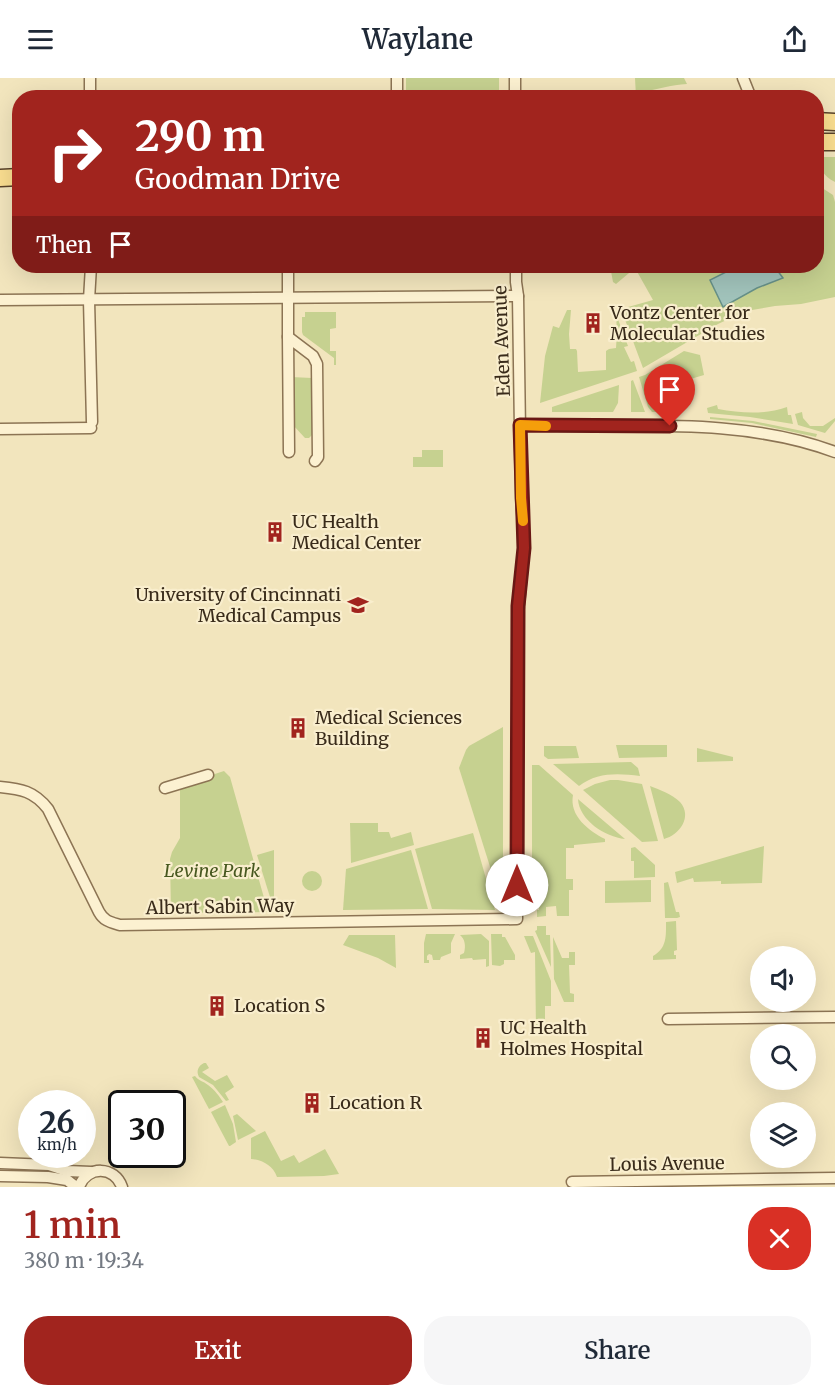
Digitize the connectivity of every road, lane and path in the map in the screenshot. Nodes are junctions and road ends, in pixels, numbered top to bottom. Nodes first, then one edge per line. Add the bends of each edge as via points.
1 (91, 273) edge
2 (288, 273) edge
3 (516, 273) edge
4 (518, 296) junction
5 (288, 298) junction
6 (0, 300) edge
7 (89, 300) junction
8 (288, 337) junction
9 (520, 425) junction
10 (1, 429) edge
11 (289, 452) dead end
12 (835, 452) edge
13 (315, 461) dead end
14 (208, 775) dead end
15 (0, 787) edge
16 (165, 788) dead end
17 (517, 919) joint
18 (835, 1017) edge
19 (668, 1019) dead end
20 (0, 1163) edge
21 (91, 1172) junction
22 (0, 1176) edge
23 (835, 1178) edge
24 (572, 1182) dead end
25 (77, 1187) edge
26 (122, 1187) edge

1 - 7 street
2 - 5 street
3 - 4 street, Eden Avenue
4 - 5 street
4 - 9 street, Eden Avenue
5 - 7 street
5 - 8 street
6 - 7 street
7 - 10 street via 92,425
8 - 11 street
8 - 13 street via 313,356 317,364
9 - 12 street via 733,429
9 - 17 street, Eden Avenue via 524,548 518,606
14 - 16 street
15 - 17 street, Albert Sabin Way via 23,790 42,801 99,912 120,925
18 - 19 street
20 - 21 street
21 - 25 street
21 - 26 street via 112,1173
22 - 25 street via 48,1177 67,1180
23 - 24 street, Louis Avenue

